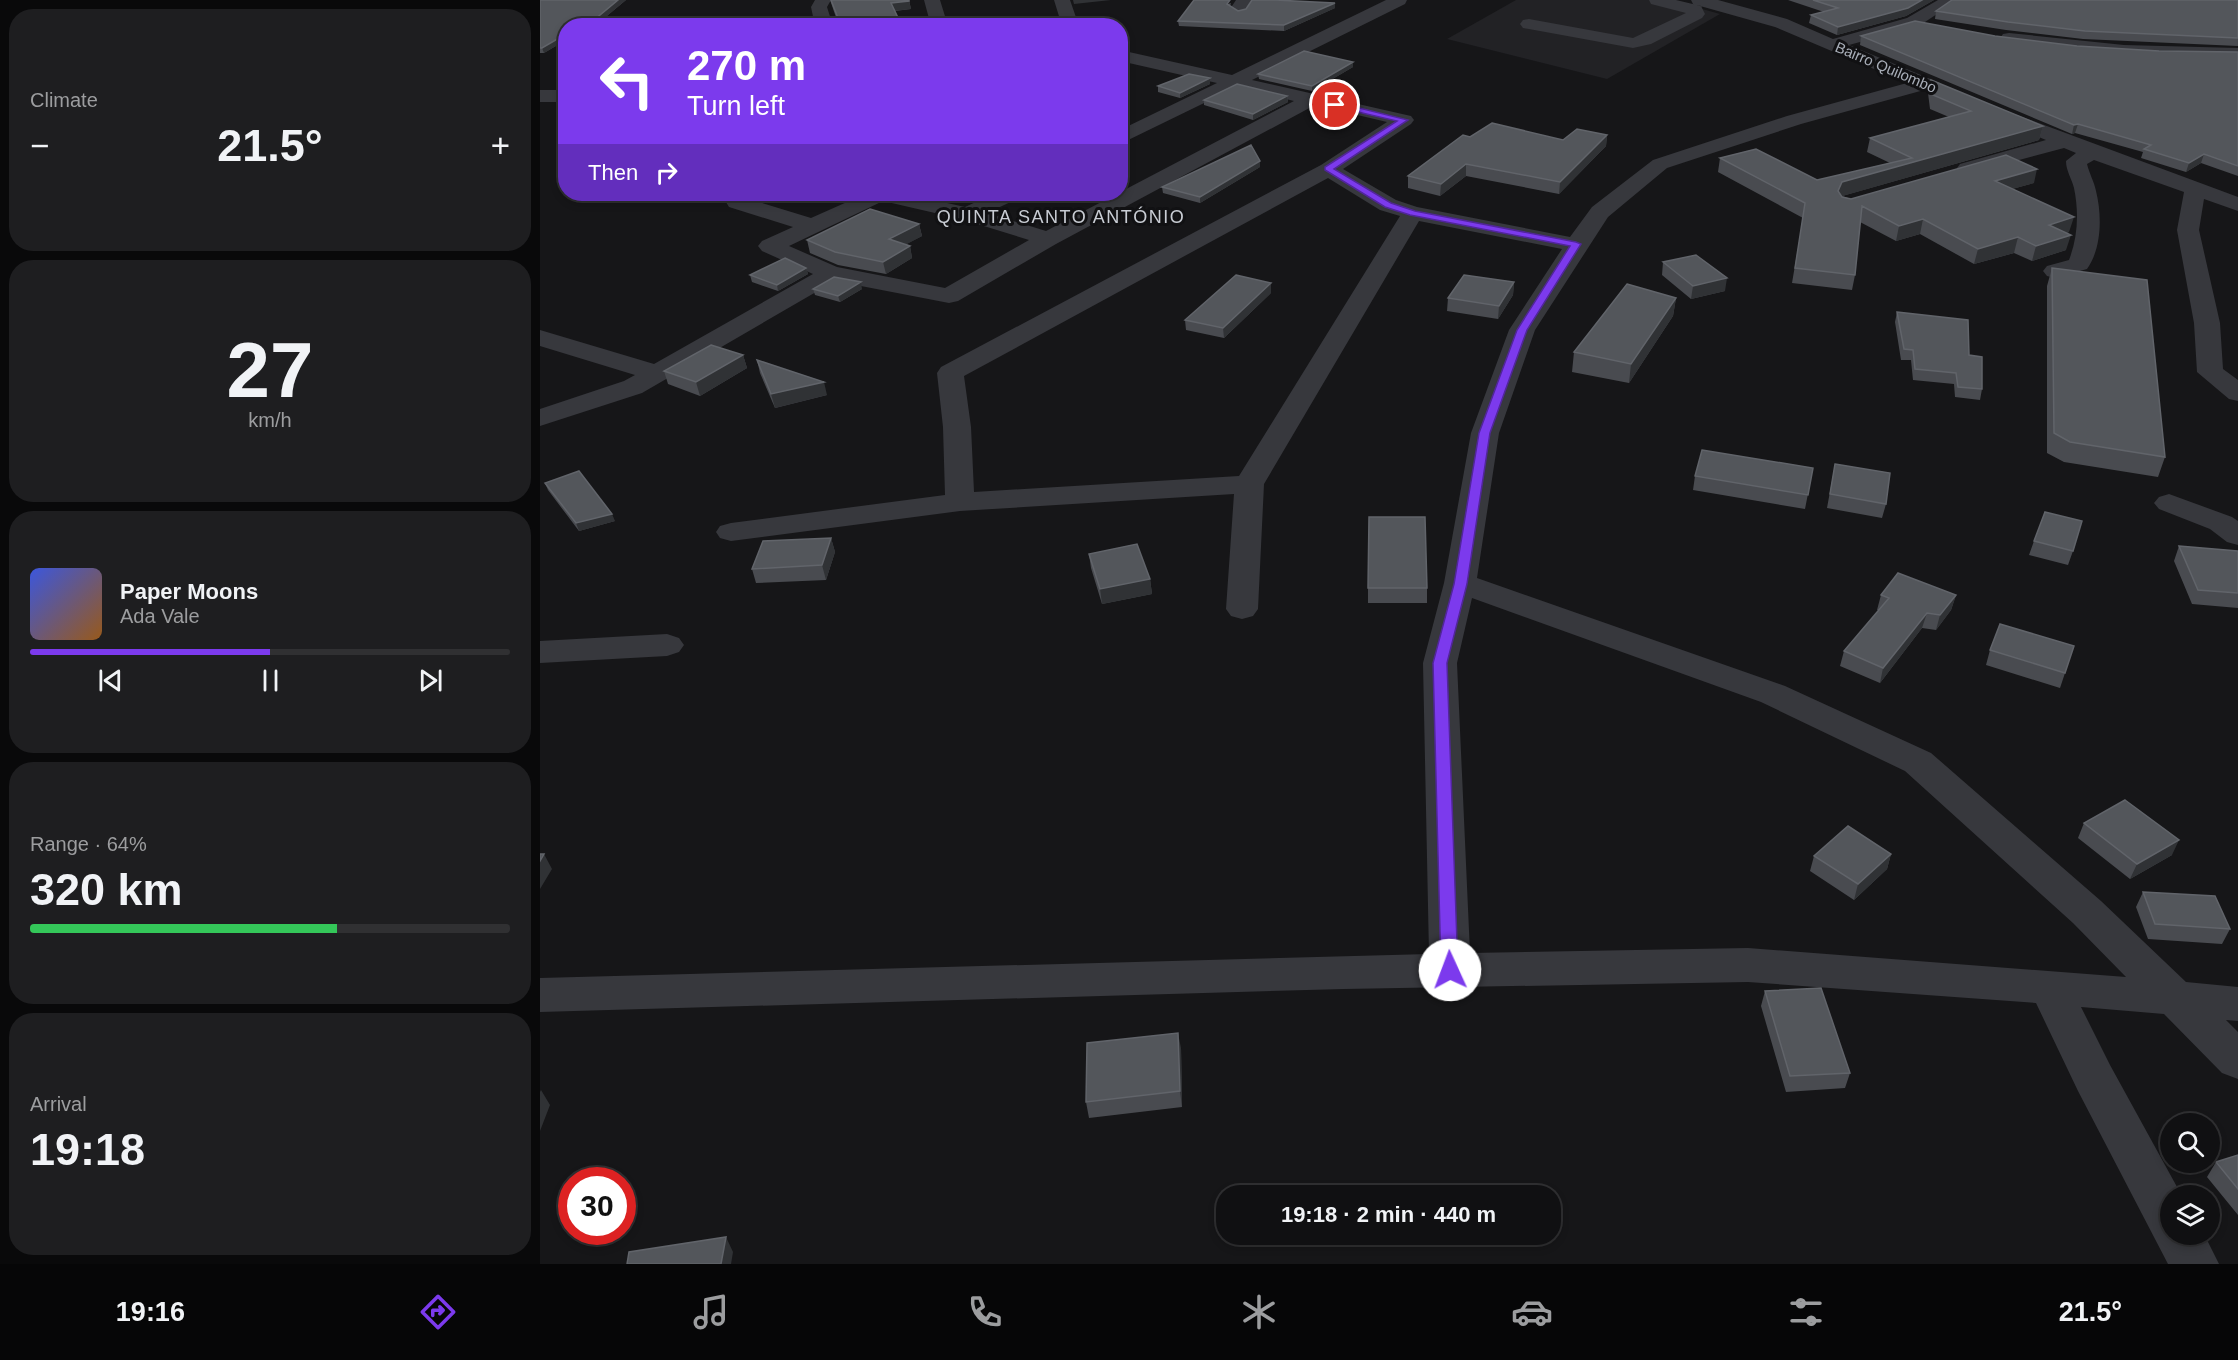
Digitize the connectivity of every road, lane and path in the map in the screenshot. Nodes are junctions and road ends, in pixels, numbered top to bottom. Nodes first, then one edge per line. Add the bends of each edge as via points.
1 (823, 0) edge
2 (932, 0) edge
3 (1062, 0) edge
4 (1399, 0) edge
5 (1657, 0) edge
6 (1699, 0) edge
7 (1950, 0) edge
8 (822, 18) edge
9 (938, 18) edge
10 (1068, 18) edge
11 (1913, 22) junction
12 (1529, 24) dead end
13 (1934, 26) edge
14 (1989, 36) edge
15 (1833, 44) junction
16 (2238, 53) edge
17 (1128, 57) edge
18 (1155, 62) junction
19 (1129, 75) dead end
20 (1237, 81) junction
21 (540, 96) edge
22 (558, 96) edge
23 (1312, 99) junction
24 (1988, 109) edge
25 (1128, 134) edge
26 (2065, 141) junction
27 (2093, 152) junction
28 (1328, 169) junction
29 (1944, 175) edge
30 (2195, 189) junction
31 (1128, 197) edge
32 (738, 201) edge
33 (866, 201) edge
34 (911, 201) edge
35 (994, 201) edge
36 (1120, 201) edge
37 (2238, 204) edge
38 (1413, 213) junction
39 (967, 214) junction
40 (813, 226) junction
41 (1048, 239) junction
42 (1576, 244) junction
43 (2055, 271) edge
44 (831, 273) junction
45 (540, 338) edge
46 (657, 373) junction
47 (2238, 393) edge
48 (540, 418) edge
49 (1249, 484) junction
50 (960, 502) junction
51 (2169, 503) dead end
52 (731, 532) dead end
53 (2238, 536) edge
54 (1460, 584) junction
55 (1242, 609) dead end
56 (667, 645) dead end
57 (540, 652) edge
58 (1450, 970) junction
59 (2050, 987) junction
60 (540, 995) edge
61 (2174, 997) junction
62 (2238, 1004) edge
63 (2238, 1060) edge
64 (2160, 1202) edge
65 (2184, 1245) edge
66 (2194, 1264) edge

1 - 8 street via 819,7
2 - 9 street
3 - 10 street
4 - 20 street
5 - 12 street via 1686,6 1696,14 1633,43
6 - 15 street, Bairro Quilombo via 1781,23
7 - 11 street
11 - 13 street
11 - 15 street
14 - 16 street via 2093,47
15 - 42 street, Bairro Quilombo via 1936,88 1794,120 1660,164 1600,212
17 - 18 street
18 - 19 street
18 - 20 street
20 - 23 street
20 - 25 street
21 - 22 street
23 - 28 street via 1404,120
23 - 31 street
24 - 26 street
26 - 27 street
26 - 29 street
27 - 30 street
27 - 43 street via 2076,161 2088,225 2086,248 2079,264
28 - 38 street via 1388,205
28 - 50 street via 950,373
30 - 37 street
30 - 47 street via 2188,230 2207,323 2210,372
32 - 40 street
33 - 40 street
34 - 39 street
35 - 39 street
36 - 41 street
38 - 42 street
38 - 49 street
39 - 41 street
40 - 44 street via 770,246
41 - 44 street via 949,296
42 - 54 street via 1522,330 1485,433
44 - 46 street
45 - 46 street
46 - 48 street via 633,387
49 - 50 street
49 - 55 street
50 - 52 street
51 - 53 street via 2221,523
54 - 58 street via 1440,663
54 - 61 street via 1773,694 1918,762 2087,912
56 - 57 street
58 - 59 street via 1748,965
58 - 60 street
59 - 61 street
59 - 64 street
61 - 62 street
61 - 63 street
65 - 66 street

